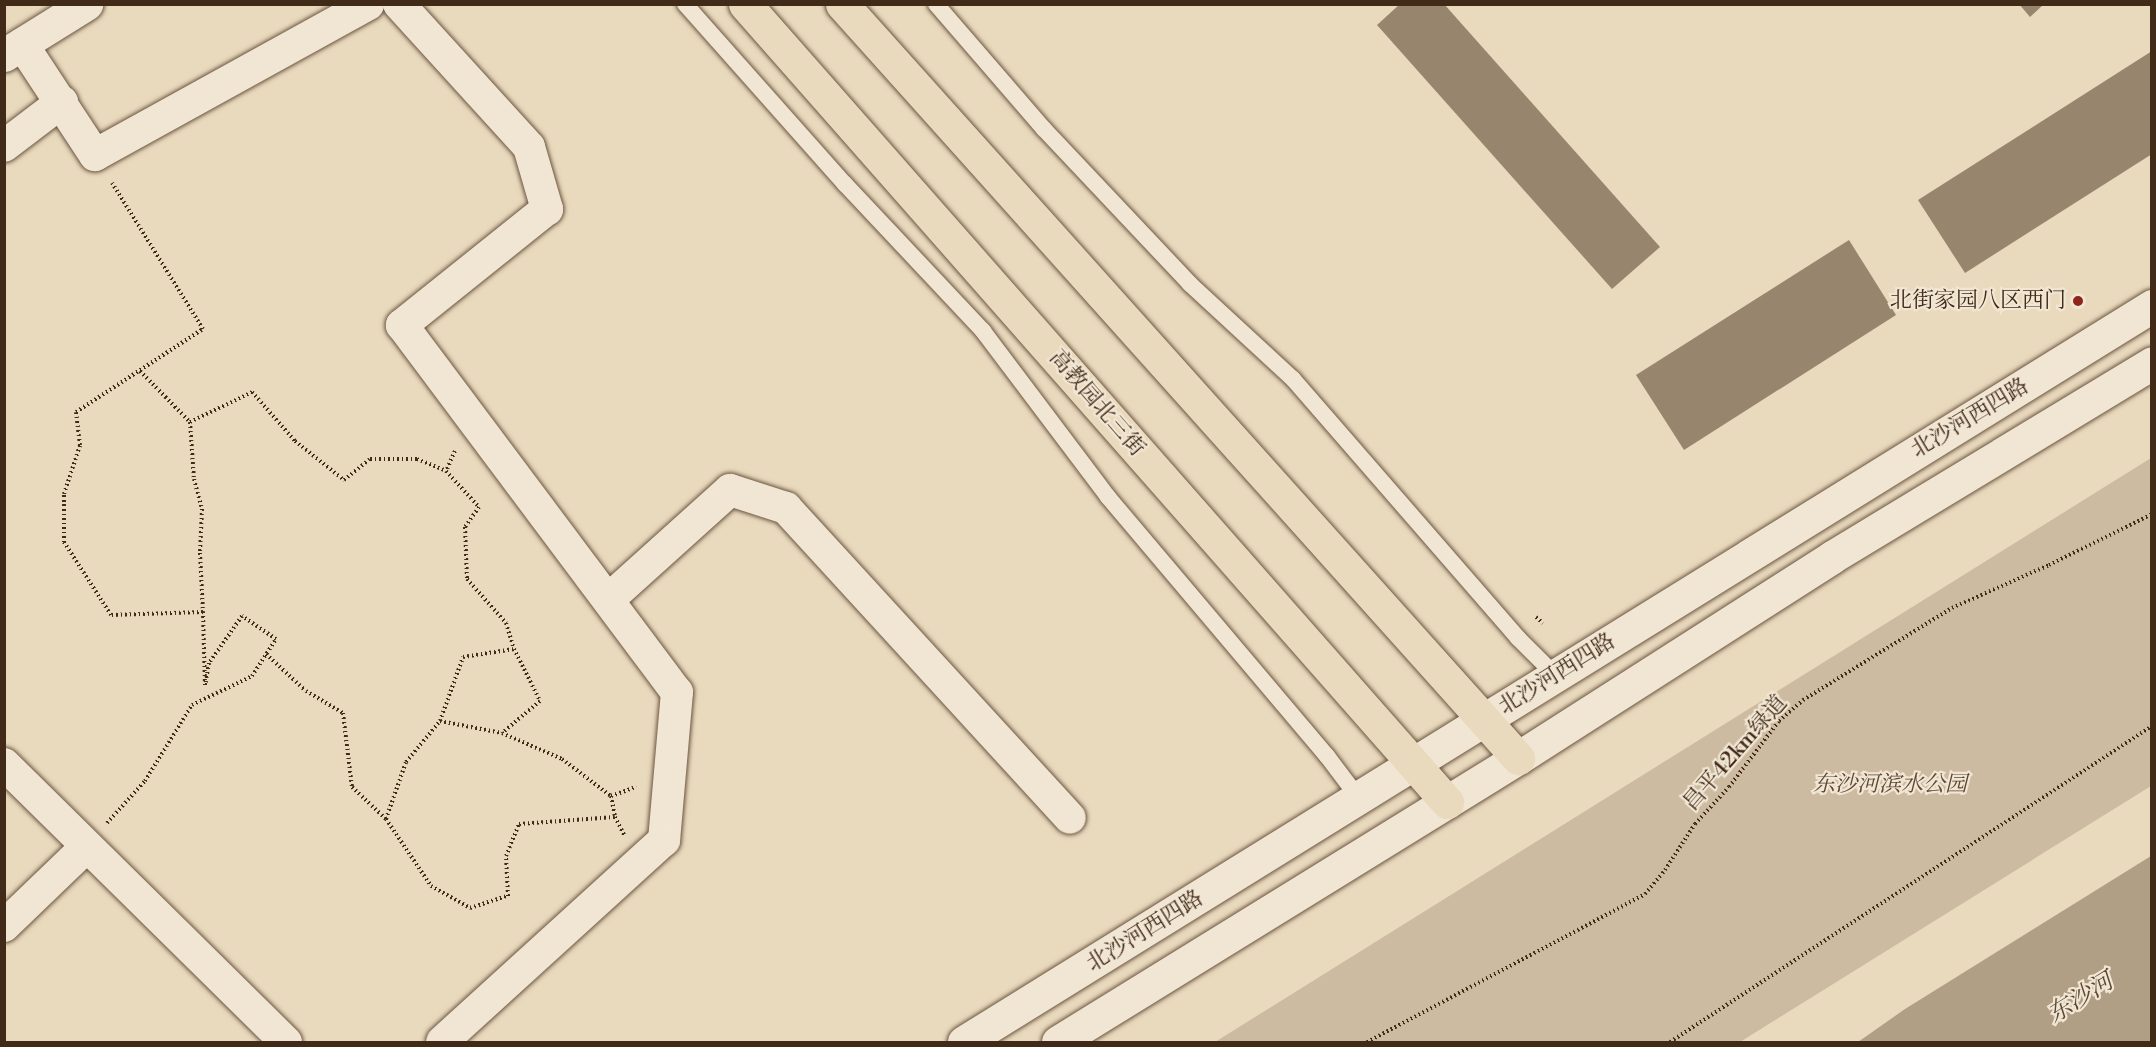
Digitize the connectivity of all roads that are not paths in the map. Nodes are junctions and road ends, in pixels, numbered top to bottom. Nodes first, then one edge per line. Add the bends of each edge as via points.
1 (87, 4) edge
2 (368, 4) edge
3 (399, 4) edge
4 (685, 4) edge
5 (745, 4) edge
6 (842, 4) edge
7 (936, 4) edge
8 (13, 49) edge
9 (62, 102) junction
10 (4, 146) edge
11 (2151, 306) edge
12 (2151, 363) edge
13 (609, 599) junction
14 (1555, 675) junction
15 (1484, 719) junction
16 (1518, 758) junction
17 (1413, 762) junction
18 (4, 764) edge
19 (1358, 797) junction
20 (1447, 802) junction
21 (1070, 818) dead end
22 (87, 846) junction
23 (4, 926) edge
24 (286, 1042) edge
25 (442, 1042) edge
26 (963, 1042) edge
27 (1058, 1042) edge

1 - 8 street
2 - 9 street via 95,155
3 - 13 street via 529,147 547,210 402,325
4 - 19 lane via 982,331 1108,497
5 - 17 main road, 高教园北三街
6 - 15 main road
7 - 14 lane via 1044,129 1190,284 1293,379 1518,638
8 - 9 street
9 - 10 street
11 - 14 street, 北沙河西四路
12 - 16 street via 1832,557
13 - 21 street via 730,490 786,508
13 - 25 street via 677,692 664,840
14 - 15 street, 北沙河西四路
15 - 16 main road
15 - 17 street, 北沙河西四路
16 - 20 street
17 - 19 street, 北沙河西四路
17 - 20 main road, 高教园北三街
18 - 22 street
19 - 26 street, 北沙河西四路
20 - 27 street
22 - 23 street
22 - 24 street

